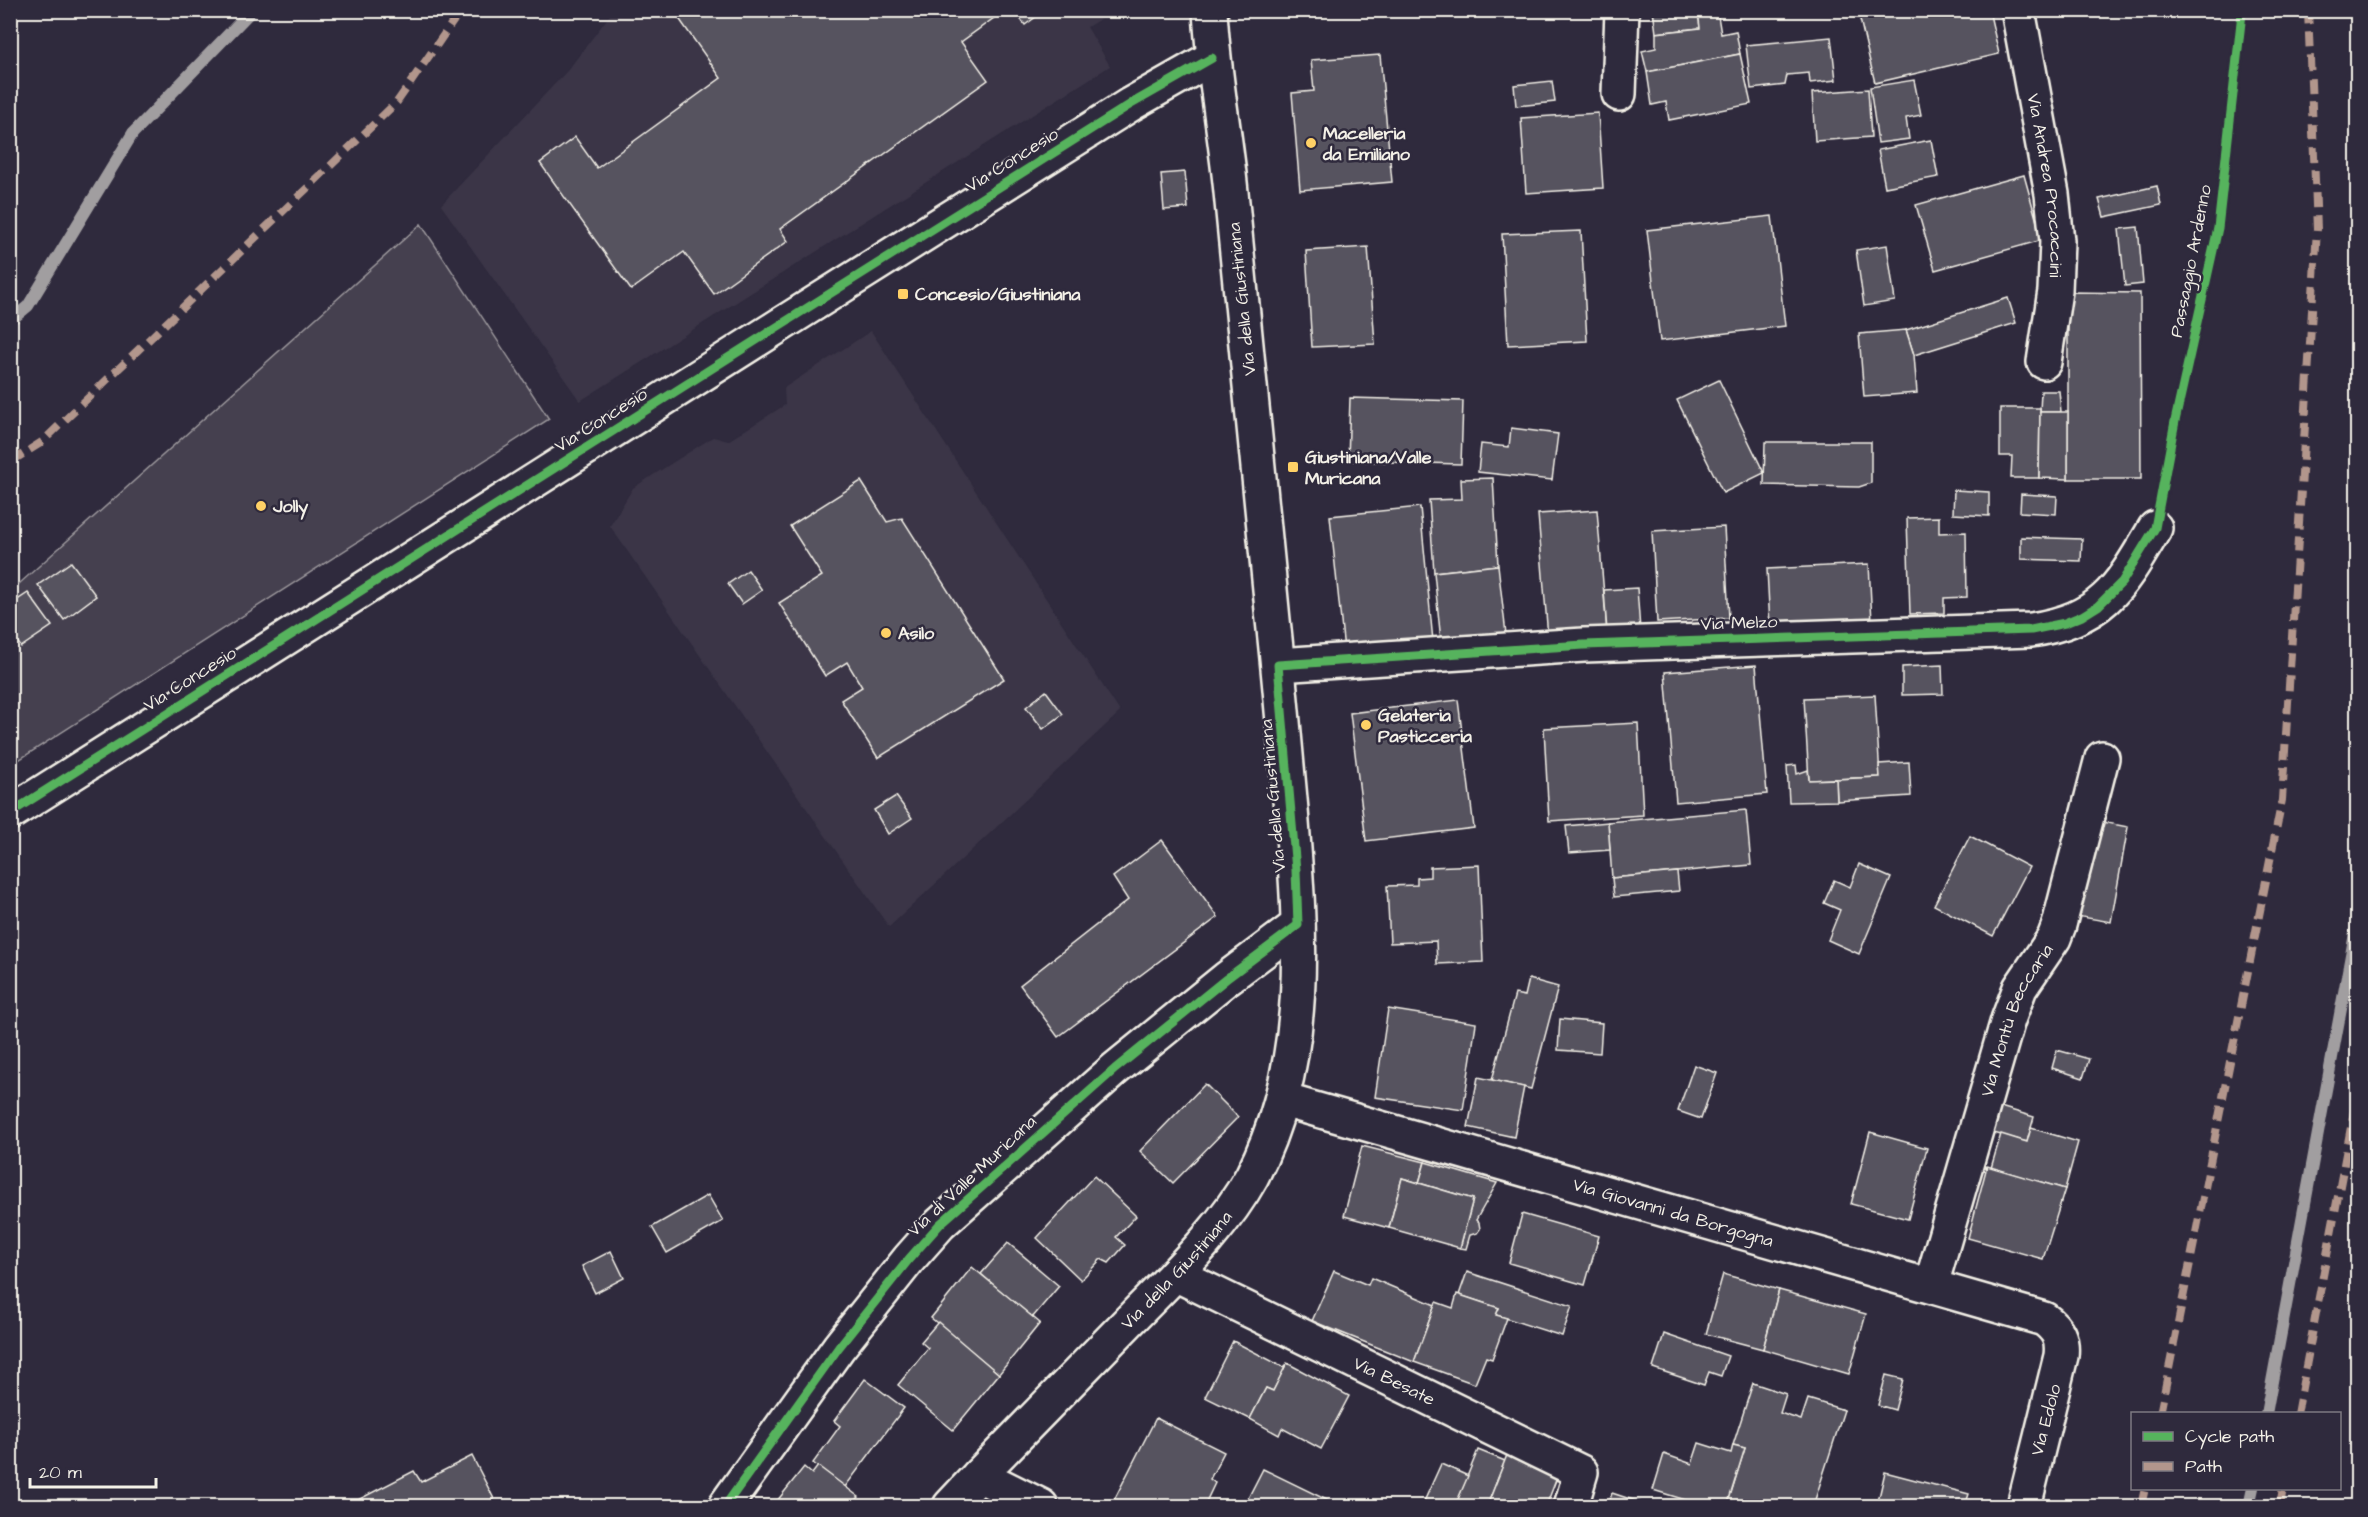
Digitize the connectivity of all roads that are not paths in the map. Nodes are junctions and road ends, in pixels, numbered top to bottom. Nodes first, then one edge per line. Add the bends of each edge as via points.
1 (1210, 10) edge
2 (1622, 10) edge
3 (2018, 10) edge
4 (1212, 58) junction
5 (1619, 94) dead end
6 (2044, 362) dead end
7 (2155, 528) road end
8 (1278, 665) junction
9 (2103, 758) dead end
10 (10, 813) edge
11 (1298, 925) junction
12 (1282, 1100) junction
13 (1175, 1274) junction
14 (1931, 1285) junction
15 (2059, 1334) joint
16 (979, 1474) junction
17 (725, 1506) edge
18 (950, 1506) edge
19 (1041, 1506) edge
20 (1571, 1506) edge
21 (2024, 1506) edge

1 - 4 street, Via della Giustiniana
2 - 5 street
3 - 6 street, Via Andrea Procaccini via 2057,241 2055,291
4 - 8 street, Via della Giustiniana via 1230,186
4 - 10 street, Via Concesio via 1121,111
7 - 8 street, Via Melzo via 2112,594 2082,616 2049,627 1584,645
8 - 11 street, Via della Giustiniana
9 - 14 street, Via Montù Beccaria via 2061,918 2054,938 2028,974 2014,1003
11 - 12 street, Via della Giustiniana via 1298,1004
11 - 17 street, Via di Valle Muricana via 1115,1069 940,1224 839,1347
12 - 13 street, Via della Giustiniana via 1274,1128 1242,1193
12 - 14 street, Via Giovanni da Borgogna
13 - 16 street, Via della Giustiniana
13 - 20 street, Via Besate via 1581,1472
14 - 15 street, Via Giovanni da Borgogna via 2036,1315 2054,1325
15 - 21 street, Via Edolo via 2060,1367
16 - 18 street, Via della Giustiniana
16 - 19 street

